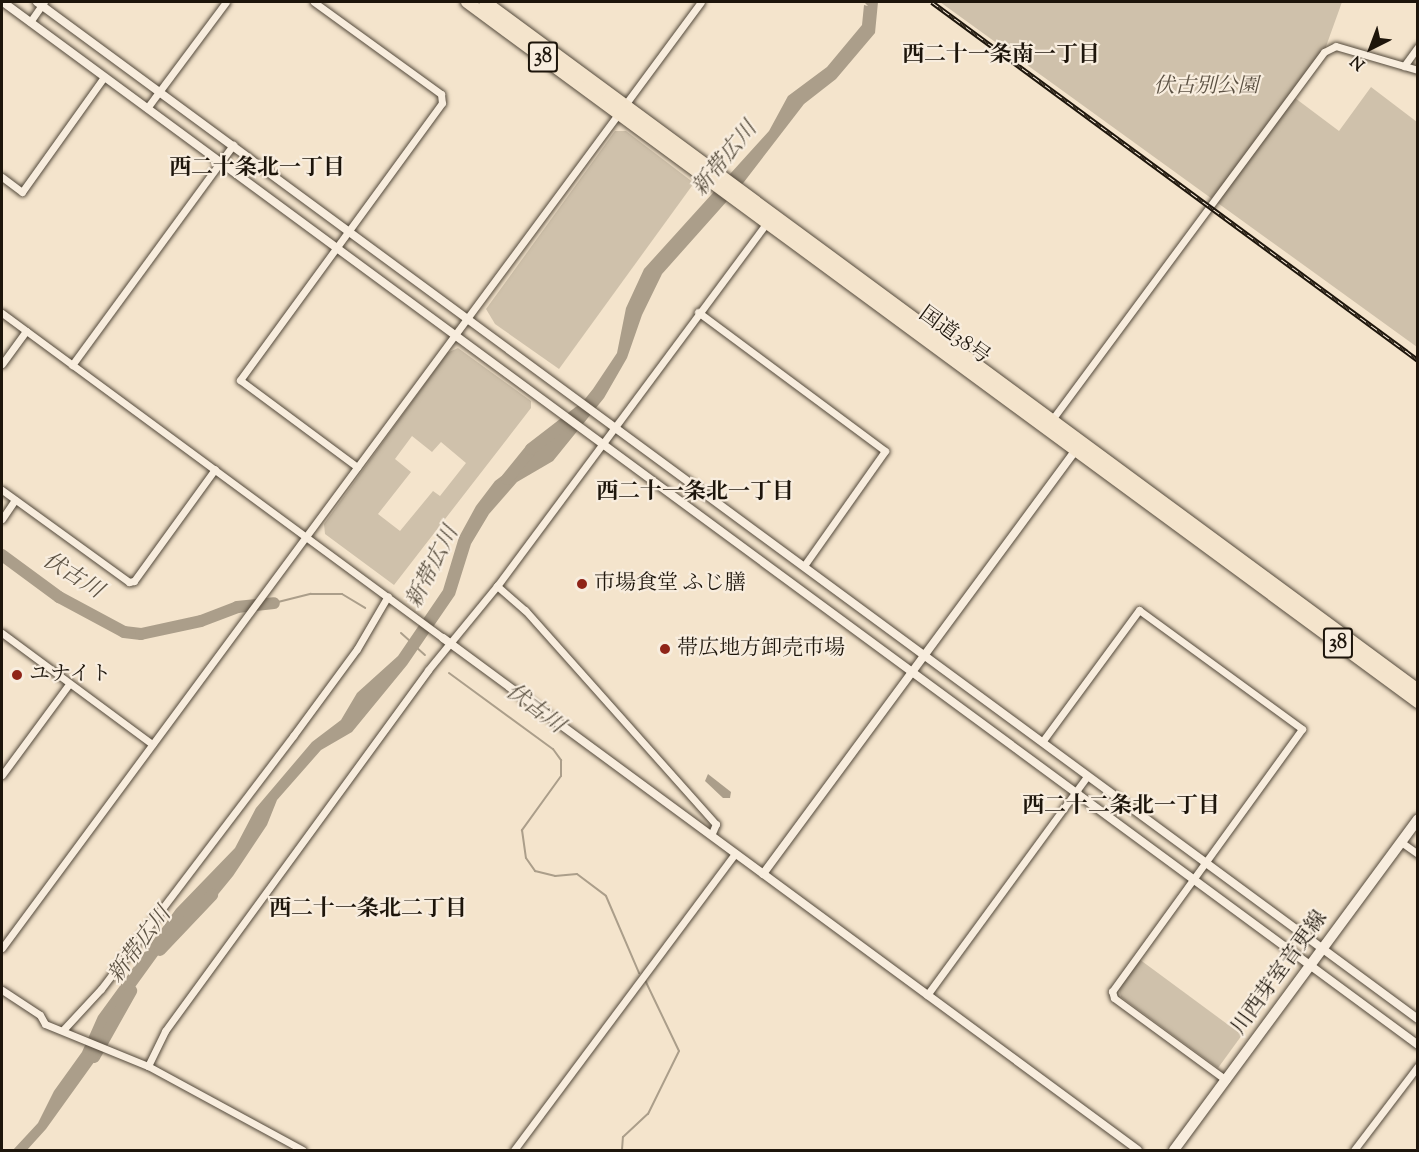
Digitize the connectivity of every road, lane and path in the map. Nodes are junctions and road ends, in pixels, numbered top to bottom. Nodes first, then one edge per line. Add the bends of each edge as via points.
1 (3, 2) edge
2 (226, 2) edge
3 (314, 2) edge
4 (467, 2) edge
5 (485, 2) edge
6 (700, 2) edge
7 (41, 3) edge
8 (30, 22) junction
9 (1418, 47) edge
10 (1404, 66) junction
11 (1418, 70) edge
12 (104, 77) junction
13 (159, 91) junction
14 (147, 108) junction
15 (622, 109) junction
16 (233, 145) junction
17 (221, 162) junction
18 (2, 177) edge
19 (765, 215) junction
20 (348, 231) junction
21 (336, 247) junction
22 (698, 312) junction
23 (2, 313) edge
24 (467, 317) junction
25 (26, 331) junction
26 (455, 334) junction
27 (2, 364) edge
28 (72, 365) junction
29 (1049, 424) junction
30 (614, 426) junction
31 (602, 443) junction
32 (1078, 446) junction
33 (357, 467) junction
34 (215, 470) junction
35 (2, 490) edge
36 (15, 500) junction
37 (2, 519) edge
38 (306, 537) junction
39 (804, 566) junction
40 (497, 586) junction
41 (388, 597) junction
42 (2, 633) edge
43 (443, 638) joint
44 (453, 644) junction
45 (924, 656) junction
46 (912, 672) junction
47 (69, 684) junction
48 (1418, 690) edge
49 (1418, 702) edge
50 (1042, 742) junction
51 (152, 744) junction
52 (2, 775) edge
53 (1088, 776) junction
54 (1076, 792) junction
55 (1418, 819) edge
56 (711, 835) junction
57 (1401, 842) junction
58 (735, 853) junction
59 (1418, 854) edge
60 (1204, 862) junction
61 (763, 874) junction
62 (1191, 878) junction
63 (2, 948) edge
64 (1322, 948) junction
65 (1310, 965) junction
66 (2, 990) edge
67 (927, 995) junction
68 (1418, 1019) edge
69 (63, 1030) junction
70 (1418, 1045) edge
71 (148, 1066) junction
72 (1418, 1066) edge
73 (1226, 1080) junction
74 (303, 1150) edge
75 (513, 1150) edge
76 (1138, 1150) edge
77 (1174, 1150) edge
78 (1354, 1150) edge

1 - 8 street
2 - 13 street
3 - 20 street via 441,94 442,103
4 - 15 highway, 国道38号 / 38
5 - 15 highway, 国道38号 / 38
6 - 15 street
7 - 8 street
7 - 13 street
8 - 12 street
9 - 10 street
10 - 11 street
10 - 29 street via 1336,46 1324,51
12 - 14 street
12 - 18 street via 22,192
13 - 14 street
13 - 16 street
14 - 17 street
15 - 19 highway, 国道38号 / 38
15 - 24 street
16 - 17 street
16 - 20 street
17 - 21 street
17 - 28 street
19 - 22 street
19 - 29 highway, 国道38号 / 38
20 - 21 street
20 - 24 street
21 - 26 street
21 - 33 street via 240,380
22 - 30 street
22 - 39 street via 885,451
23 - 25 street
24 - 26 street
24 - 30 street
25 - 27 street
25 - 28 street
26 - 31 street
26 - 33 street
28 - 34 street
29 - 32 highway, 国道38号 / 38
30 - 31 street
30 - 39 street
31 - 40 street
31 - 46 street
32 - 45 street
32 - 48 highway, 国道38号 / 38
32 - 49 highway, 国道38号 / 38
33 - 38 street
34 - 36 street via 129,582
34 - 38 street
35 - 36 street
36 - 37 street
38 - 41 street
38 - 51 street
39 - 45 street
40 - 44 street
40 - 56 street via 525,610 716,824
41 - 43 street
41 - 69 street via 357,649 243,802 101,989
42 - 47 street
43 - 44 street
44 - 56 street
44 - 71 street via 428,670 183,1006
45 - 46 street
45 - 50 street
46 - 54 street
46 - 61 street
47 - 51 street
47 - 52 street
50 - 53 street
50 - 60 street via 1139,610 1302,729
51 - 63 street
53 - 54 street
53 - 60 street
54 - 62 street
54 - 67 street
55 - 57 main road, 川西芽室音更線
56 - 58 street
57 - 59 street
57 - 64 main road, 川西芽室音更線
58 - 61 street
58 - 75 street
60 - 62 street
60 - 64 street
61 - 67 street
62 - 65 street
62 - 73 street via 1112,991 1114,998
64 - 65 main road, 川西芽室音更線
64 - 68 street
65 - 70 street
65 - 73 main road, 川西芽室音更線
66 - 69 street via 40,1016 45,1024
67 - 76 street
69 - 71 street
71 - 74 street
72 - 78 street
73 - 77 main road, 川西芽室音更線

